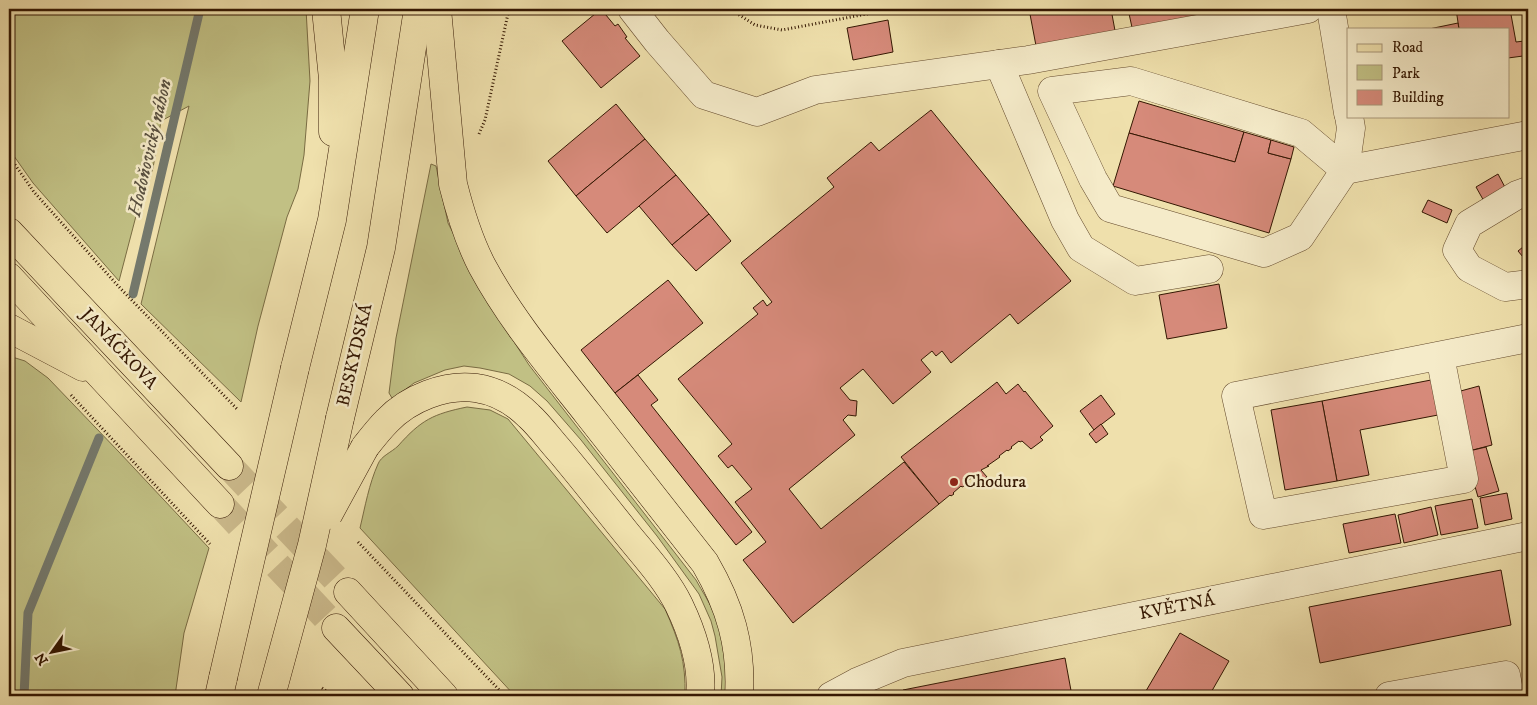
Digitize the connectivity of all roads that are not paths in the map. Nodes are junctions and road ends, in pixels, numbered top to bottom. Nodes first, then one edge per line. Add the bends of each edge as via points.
1 (326, 9) edge
2 (365, 9) edge
3 (418, 9) edge
4 (436, 9) edge
5 (632, 9) edge
6 (1308, 9) edge
7 (1331, 9) edge
8 (1028, 60) junction
9 (999, 64) junction
10 (1052, 91) junction
11 (1347, 109) edge
12 (1349, 118) edge
13 (1528, 135) edge
14 (1345, 170) junction
15 (1528, 191) edge
16 (9, 215) edge
17 (332, 220) junction
18 (17, 241) edge
19 (1208, 269) dead end
20 (9, 277) edge
21 (1528, 284) edge
22 (9, 328) edge
23 (1528, 338) edge
24 (1440, 356) junction
25 (101, 376) junction
26 (229, 466) tunnel mouth
27 (220, 504) tunnel mouth
28 (1528, 536) edge
29 (312, 545) junction
30 (348, 592) tunnel mouth
31 (336, 628) tunnel mouth
32 (221, 687) edge
33 (271, 696) edge
34 (400, 696) edge
35 (444, 696) edge
36 (700, 696) edge
37 (739, 696) edge
38 (831, 696) edge
39 (1389, 696) edge
40 (1510, 696) edge

1 - 17 main road via 334,79
2 - 17 main road
3 - 29 main road, BESKYDSKÁ, bridge via 381,248
4 - 37 main road via 453,184 473,246 505,304 534,346 705,563 726,603 736,637
5 - 9 street via 704,95 757,112 815,90
6 - 8 street
7 - 11 street
8 - 9 street
8 - 10 street
9 - 19 street via 1065,220 1081,248 1135,281
10 - 14 street via 1131,81 1301,133
10 - 14 street via 1110,208 1264,253 1300,237
12 - 14 street via 1351,128
13 - 14 street
15 - 21 street via 1469,224 1457,250 1468,268 1505,287
16 - 18 main road, JANÁČKOVA
17 - 32 main road, bridge via 294,368
18 - 26 main road, JANÁČKOVA
20 - 25 main road, JANÁČKOVA
22 - 25 main road
23 - 24 street
24 - 24 street via 1236,396 1263,515 1464,478
25 - 27 main road, JANÁČKOVA
28 - 38 street, KVĚTNÁ via 903,663
29 - 33 main road, BESKYDSKÁ, bridge
29 - 36 main road, bridge via 365,447 388,420 409,403 435,392 463,388 490,392 510,401 530,416 667,585 694,643
30 - 35 main road
31 - 34 main road
39 - 40 street via 1506,675

